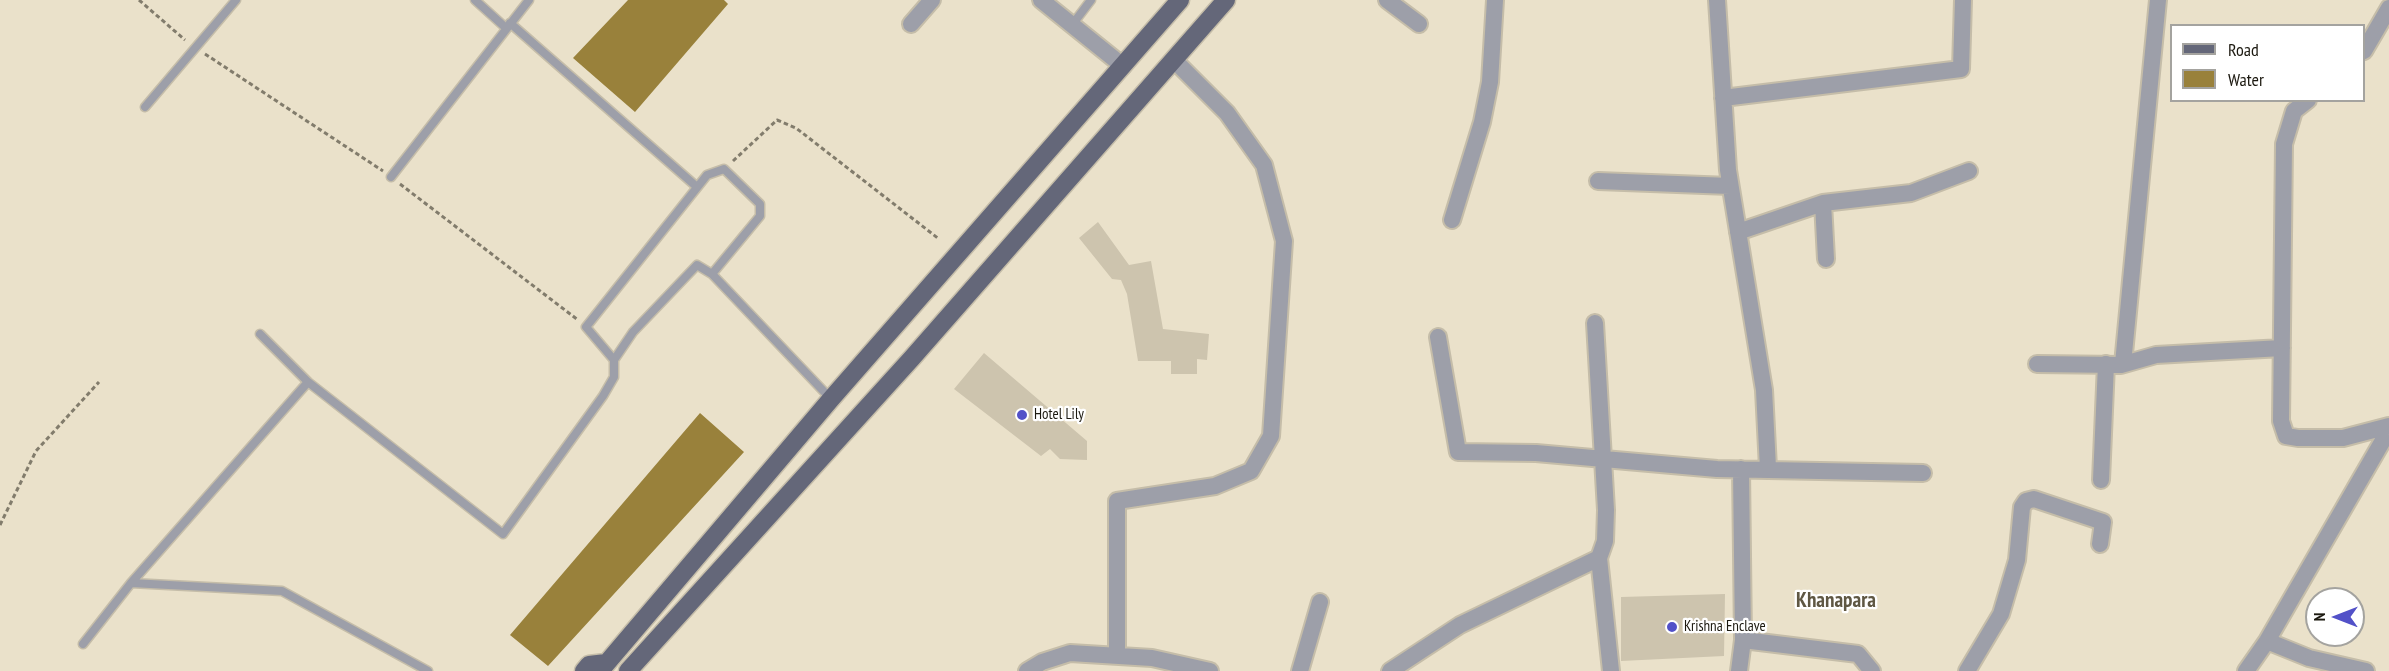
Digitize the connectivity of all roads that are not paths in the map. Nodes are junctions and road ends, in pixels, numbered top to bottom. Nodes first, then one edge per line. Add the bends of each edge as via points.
1 (236, 0) edge
2 (475, 0) edge
3 (529, 0) edge
4 (932, 0) edge
5 (1041, 0) edge
6 (1091, 0) edge
7 (1180, 0) edge
8 (1227, 0) edge
9 (1387, 0) edge
10 (1495, 0) edge
11 (1717, 0) edge
12 (1963, 0) edge
13 (2158, 0) edge
14 (2389, 8) edge
15 (911, 24) dead end
16 (1419, 24) dead end
17 (1072, 25) junction
18 (508, 26) junction
19 (2365, 49) edge
20 (1174, 60) junction
21 (1123, 66) junction
22 (1723, 98) junction
23 (2305, 102) edge
24 (145, 107) dead end
25 (1969, 171) dead end
26 (391, 177) road end
27 (1598, 181) dead end
28 (1730, 186) junction
29 (697, 187) junction
30 (1823, 203) junction
31 (1452, 220) dead end
32 (1738, 232) junction
33 (1826, 259) dead end
34 (712, 274) junction
35 (1595, 323) dead end
36 (260, 334) dead end
37 (1438, 337) dead end
38 (2282, 348) junction
39 (614, 360) junction
40 (2037, 364) dead end
41 (2114, 364) junction
42 (308, 382) junction
43 (831, 399) junction
44 (2389, 428) edge
45 (1603, 459) junction
46 (1768, 468) junction
47 (1741, 469) junction
48 (1923, 473) dead end
49 (2101, 480) dead end
50 (2100, 544) dead end
51 (1599, 558) junction
52 (131, 584) junction
53 (1320, 602) dead end
54 (1743, 640) junction
55 (2267, 641) junction
56 (83, 644) dead end
57 (1117, 656) junction
58 (603, 667) edge
59 (428, 671) edge
60 (584, 671) edge
61 (628, 671) edge
62 (1027, 671) edge
63 (1210, 671) edge
64 (1300, 671) edge
65 (1390, 671) edge
66 (1611, 671) edge
67 (1739, 671) edge
68 (1872, 671) edge
69 (1967, 671) edge
70 (2246, 671) edge
71 (2366, 671) edge

1 - 24 lane
2 - 18 lane
3 - 18 lane
4 - 15 street
5 - 17 street
6 - 17 lane
7 - 21 main road
8 - 20 main road
9 - 16 street
10 - 31 street via 1490,82
11 - 22 street
12 - 22 street via 1961,69
13 - 41 street
14 - 19 street
17 - 21 street
18 - 26 lane
18 - 29 lane
20 - 57 street via 1227,113 1264,165 1284,241 1271,436 1251,471 1215,486 1117,501
20 - 61 main road via 912,358
21 - 43 main road
22 - 28 street
23 - 38 street via 2294,111 2284,144
25 - 30 street via 1911,193
27 - 28 street
28 - 32 street
29 - 34 lane via 707,175 724,169 760,204 760,216
29 - 39 lane via 586,327
30 - 32 street
30 - 33 street
32 - 46 street via 1764,390
34 - 39 lane via 697,265 633,332
34 - 43 lane
35 - 45 street
36 - 42 lane
37 - 45 street via 1458,452
38 - 41 street via 2156,355
38 - 44 street via 2281,421 2286,436 2343,438
39 - 42 lane via 614,377 603,396 503,534
40 - 41 street
41 - 49 street
42 - 52 lane
43 - 58 main road
44 - 55 street
45 - 47 street
45 - 51 street via 1605,541
46 - 47 street
46 - 48 street
47 - 54 street
50 - 69 street via 2103,522 2034,499 2026,501 2022,507 2017,560 2001,614
51 - 65 street via 1460,625
51 - 66 street
52 - 56 lane
52 - 59 lane via 282,591
53 - 64 street
54 - 67 street
54 - 68 street via 1858,654
55 - 70 street
55 - 71 street via 2309,658
57 - 62 street via 1070,653
57 - 63 street via 1152,658
58 - 60 main road via 589,665

